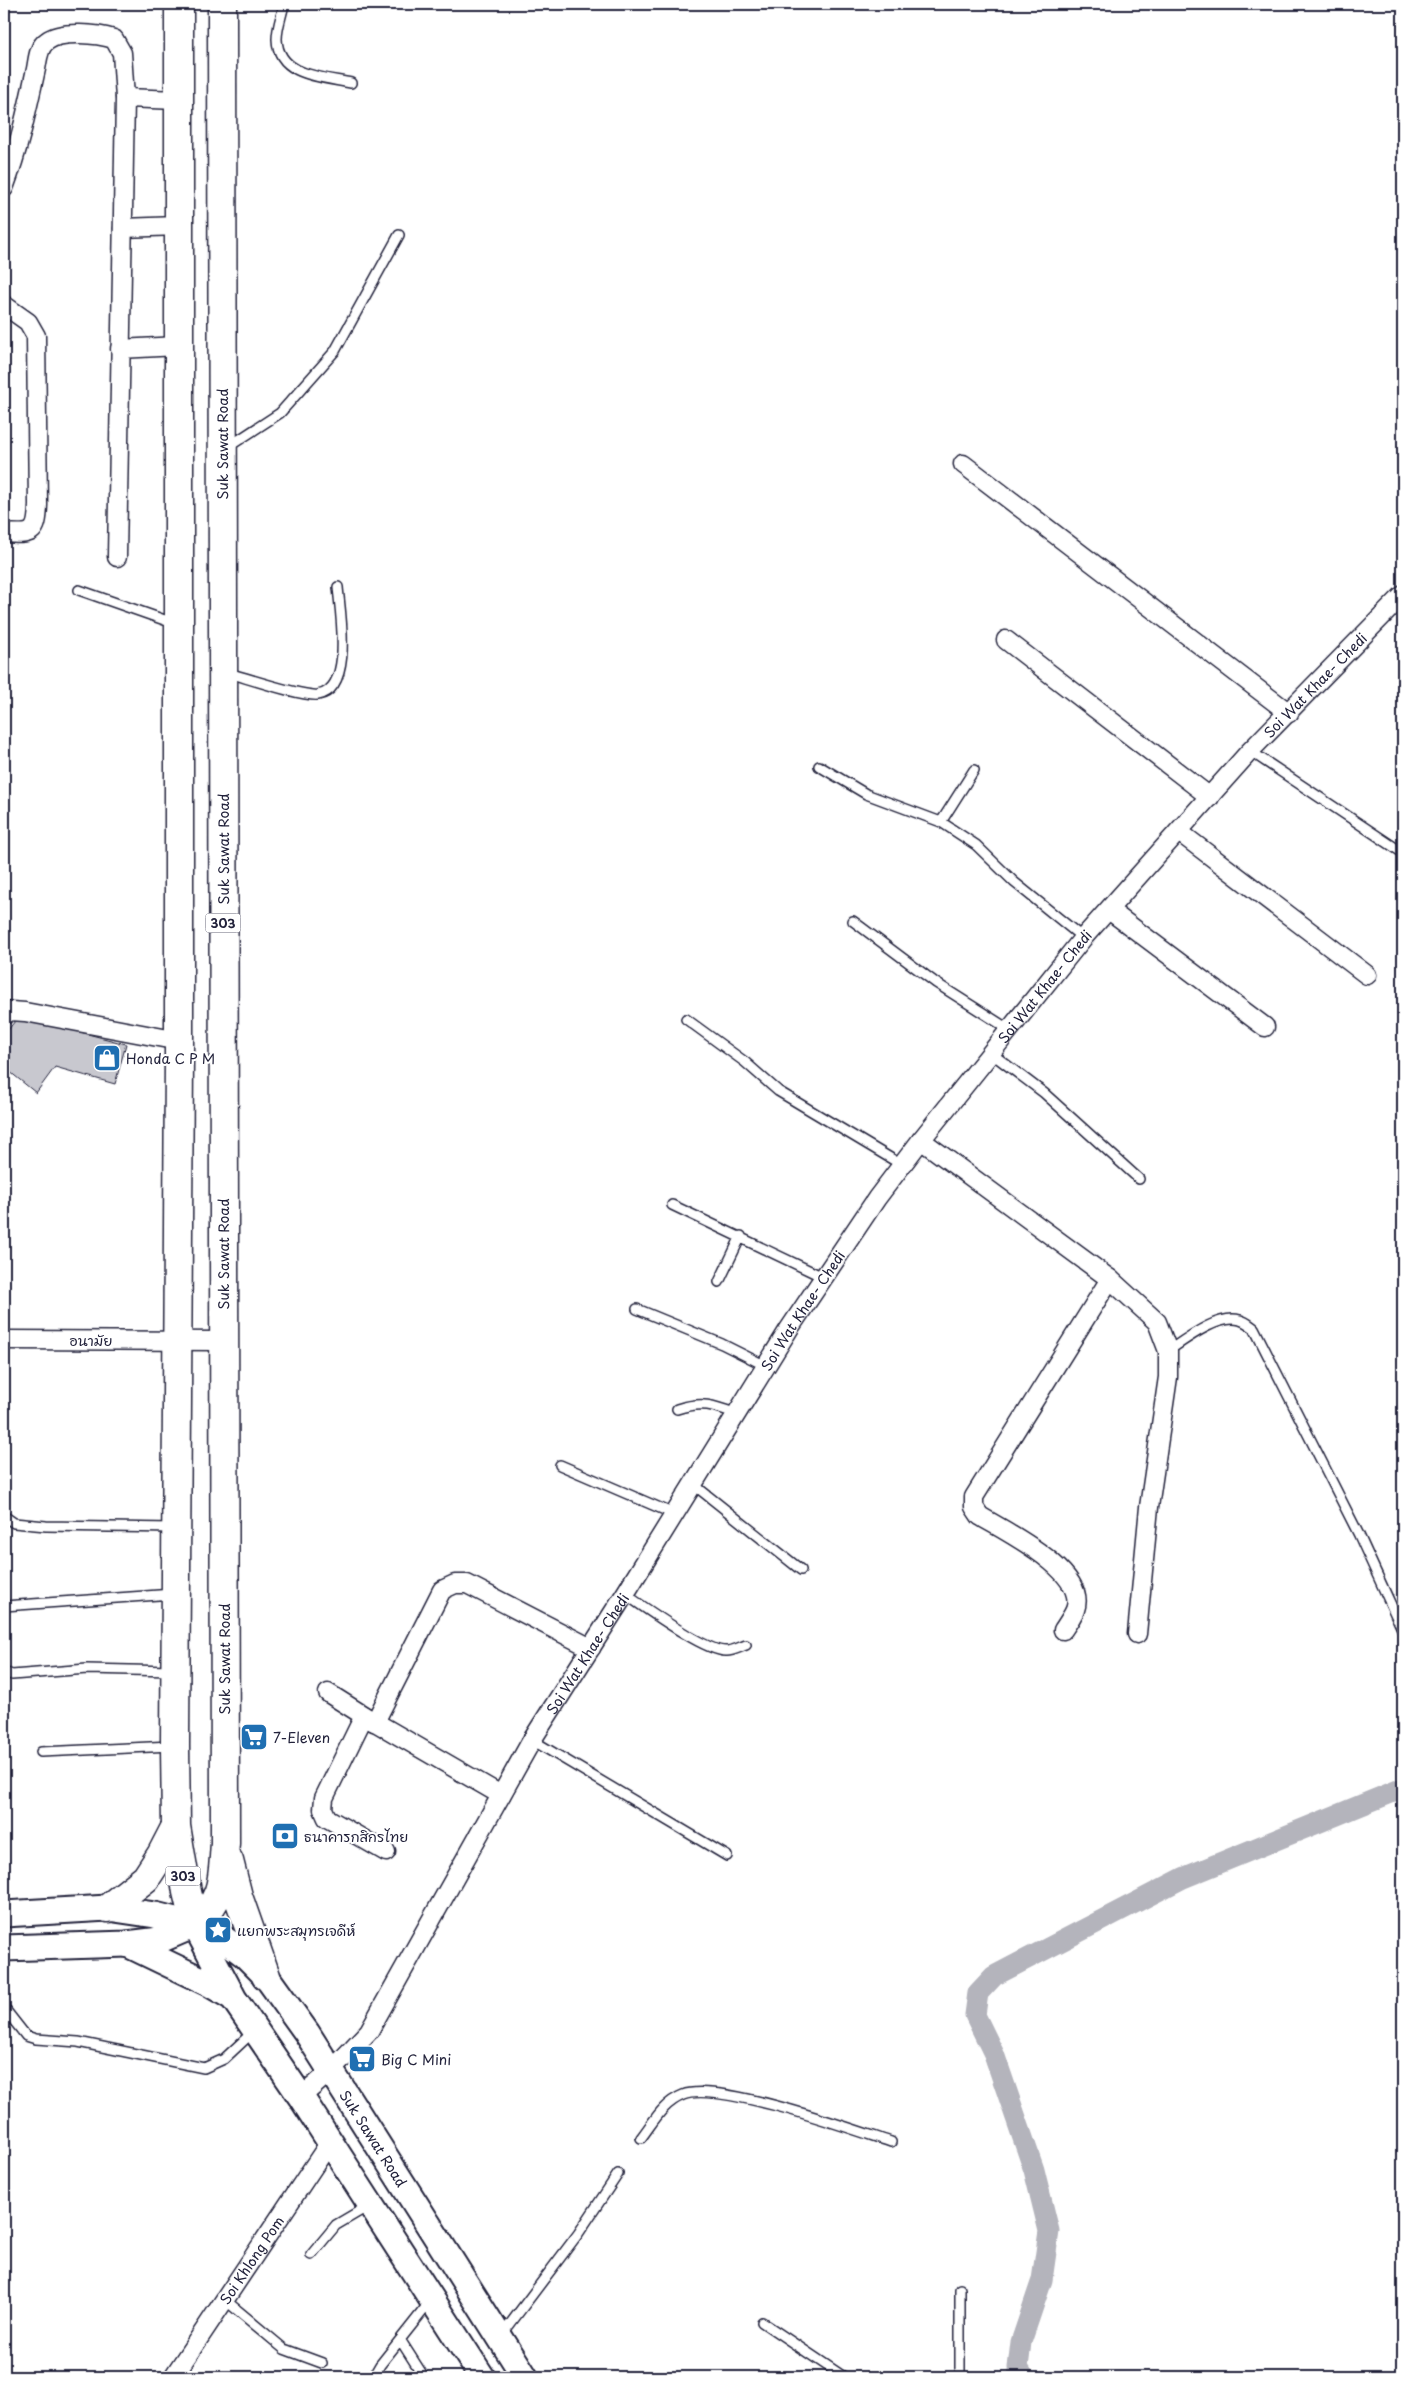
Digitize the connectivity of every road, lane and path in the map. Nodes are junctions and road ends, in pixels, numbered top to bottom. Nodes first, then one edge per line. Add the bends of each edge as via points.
1 (179, 4) edge
2 (222, 4) edge
3 (284, 4) edge
4 (350, 83) dead end
5 (125, 98) junction
6 (178, 100) junction
7 (4, 188) edge
8 (178, 226) junction
9 (123, 228) junction
10 (398, 235) dead end
11 (4, 304) edge
12 (178, 346) junction
13 (120, 348) junction
14 (222, 450) junction
15 (963, 464) dead end
16 (4, 533) edge
17 (117, 557) dead end
18 (338, 587) dead end
19 (79, 590) dead end
20 (1403, 595) edge
21 (177, 624) junction
22 (1006, 640) dead end
23 (222, 672) junction
24 (1289, 713) junction
25 (1250, 750) junction
26 (819, 766) dead end
27 (974, 770) dead end
28 (1210, 797) junction
29 (941, 822) junction
30 (1179, 832) junction
31 (1403, 853) edge
32 (1109, 910) junction
33 (853, 921) dead end
34 (1083, 938) junction
35 (1367, 975) dead end
36 (4, 1015) edge
37 (686, 1019) dead end
38 (1265, 1027) dead end
39 (1010, 1030) junction
40 (179, 1041) junction
41 (991, 1053) junction
42 (921, 1140) junction
43 (902, 1164) junction
44 (1139, 1179) dead end
45 (672, 1205) dead end
46 (741, 1236) junction
47 (823, 1277) junction
48 (1110, 1279) junction
49 (719, 1282) dead end
50 (637, 1308) dead end
51 (4, 1340) edge
52 (177, 1341) junction
53 (224, 1341) junction
54 (1168, 1351) junction
55 (766, 1366) junction
56 (678, 1409) dead end
57 (737, 1414) junction
58 (560, 1465) dead end
59 (693, 1484) junction
60 (674, 1514) junction
61 (4, 1516) edge
62 (176, 1528) junction
63 (801, 1570) dead end
64 (176, 1594) junction
65 (625, 1594) junction
66 (4, 1606) edge
67 (1063, 1630) dead end
68 (1403, 1631) edge
69 (1138, 1634) dead end
70 (746, 1645) dead end
71 (590, 1648) junction
72 (175, 1671) junction
73 (4, 1672) edge
74 (328, 1693) dead end
75 (369, 1719) junction
76 (532, 1740) junction
77 (175, 1746) junction
78 (41, 1752) dead end
79 (501, 1796) junction
80 (176, 1826) junction
81 (225, 1842) junction
82 (386, 1852) dead end
83 (727, 1856) dead end
84 (108, 1908) junction
85 (4, 1914) edge
86 (195, 1925) junction
87 (127, 1944) junction
88 (4, 1948) edge
89 (266, 1976) junction
90 (234, 1999) junction
91 (4, 2008) edge
92 (256, 2029) junction
93 (332, 2070) junction
94 (301, 2096) junction
95 (641, 2138) dead end
96 (330, 2142) junction
97 (892, 2142) dead end
98 (618, 2174) dead end
99 (370, 2205) junction
100 (311, 2255) dead end
101 (960, 2289) dead end
102 (224, 2299) junction
103 (432, 2300) junction
104 (762, 2322) dead end
105 (500, 2337) junction
106 (401, 2341) junction
107 (322, 2364) dead end
108 (173, 2377) edge
109 (373, 2377) edge
110 (424, 2377) edge
111 (482, 2377) edge
112 (525, 2377) edge
113 (844, 2377) edge
114 (960, 2377) edge

1 - 6 main road, 303
2 - 14 main road, Suk Sawat Road / 303
3 - 4 lane via 277,37 278,51 287,64 296,70
5 - 6 street
5 - 7 street via 122,53 114,39 75,33 47,40 40,49 26,119
5 - 9 street
6 - 8 main road, 303
8 - 9 street
8 - 12 main road, 303
9 - 13 street
10 - 14 lane via 335,350 280,413
11 - 16 street via 28,322 36,336 38,418 37,523 26,535
12 - 13 street
12 - 21 main road, 303
13 - 17 street
14 - 23 main road, Suk Sawat Road / 303
15 - 24 street
18 - 23 lane via 342,662 336,682 328,690 318,695 302,693
19 - 21 lane
20 - 24 street, Soi Wat Khae- Chedi
21 - 40 main road, 303
22 - 28 street
23 - 53 main road, Suk Sawat Road / 303
24 - 25 street, Soi Wat Khae- Chedi
25 - 28 street, Soi Wat Khae- Chedi
25 - 31 lane
26 - 29 lane via 866,794
27 - 29 lane
28 - 30 street, Soi Wat Khae- Chedi
29 - 34 lane via 976,845 1014,882
30 - 32 street, Soi Wat Khae- Chedi
30 - 35 street
32 - 34 street, Soi Wat Khae- Chedi
32 - 38 street
33 - 39 lane via 922,973
34 - 39 street, Soi Wat Khae- Chedi
36 - 40 street via 11,1011 26,1012
37 - 43 lane via 778,1091
39 - 41 street, Soi Wat Khae- Chedi
40 - 52 main road, 303
41 - 42 street, Soi Wat Khae- Chedi
41 - 44 lane via 1044,1093
42 - 43 street, Soi Wat Khae- Chedi
42 - 48 street
43 - 47 street, Soi Wat Khae- Chedi
45 - 46 lane
46 - 47 lane
46 - 49 lane
47 - 55 street, Soi Wat Khae- Chedi
48 - 54 street via 1157,1322
48 - 67 street via 974,1497 974,1508 980,1516 1057,1564 1070,1582 1076,1597 1075,1609
50 - 55 lane
51 - 52 street, อนามัย
52 - 53 street, อนามัย
52 - 62 main road, 303
53 - 81 main road, Suk Sawat Road / 303
54 - 68 lane via 1199,1330 1229,1319 1242,1320 1254,1328 1359,1535
54 - 69 street via 1168,1377 1149,1507
55 - 57 street, Soi Wat Khae- Chedi
56 - 57 lane via 695,1403 714,1405
57 - 59 street, Soi Wat Khae- Chedi
58 - 60 lane
59 - 60 street, Soi Wat Khae- Chedi
59 - 63 lane
60 - 65 street, Soi Wat Khae- Chedi
61 - 62 lane via 14,1523 46,1526
62 - 64 main road, 303
64 - 66 lane
64 - 72 main road, 303
65 - 70 lane via 713,1648 726,1651
65 - 71 street, Soi Wat Khae- Chedi
71 - 75 street via 467,1584 455,1584 442,1590
71 - 76 street, Soi Wat Khae- Chedi
72 - 73 lane via 87,1669 12,1675
72 - 77 main road, 303
74 - 75 street
75 - 79 street
75 - 82 street via 324,1798 323,1809 327,1818
76 - 79 street, Soi Wat Khae- Chedi
76 - 83 lane
77 - 78 lane
77 - 80 main road, 303
79 - 93 street, Soi Wat Khae- Chedi via 368,2031
80 - 84 main road via 146,1878
80 - 86 main road, 303 via 186,1892
81 - 86 main road, Suk Sawat Road / 303 via 217,1898
81 - 89 main road via 238,1896
84 - 85 main road, Suk Sawat Road
84 - 86 main road, Suk Sawat Road
86 - 87 main road, Suk Sawat Road / 303 via 160,1940
86 - 89 main road, Suk Sawat Road via 224,1939
86 - 90 main road
87 - 88 main road, Suk Sawat Road / 303
87 - 90 main road via 208,1982
89 - 93 main road, Suk Sawat Road
90 - 92 main road
91 - 92 lane via 26,2036 36,2039 78,2042 204,2068 224,2060
92 - 94 main road
93 - 94 street, Soi Wat Khae- Chedi
93 - 105 main road, Suk Sawat Road
94 - 96 main road
95 - 97 lane via 667,2102 686,2094 713,2093 752,2099
96 - 99 main road
96 - 102 street, Soi Khlong Pom
98 - 105 lane via 578,2234
99 - 100 lane via 336,2225
99 - 103 main road
101 - 114 lane
102 - 107 lane via 284,2349
102 - 108 street, Soi Khlong Pom
103 - 106 lane
103 - 111 main road
104 - 113 lane
105 - 112 main road, Suk Sawat Road
106 - 109 lane
106 - 110 lane

